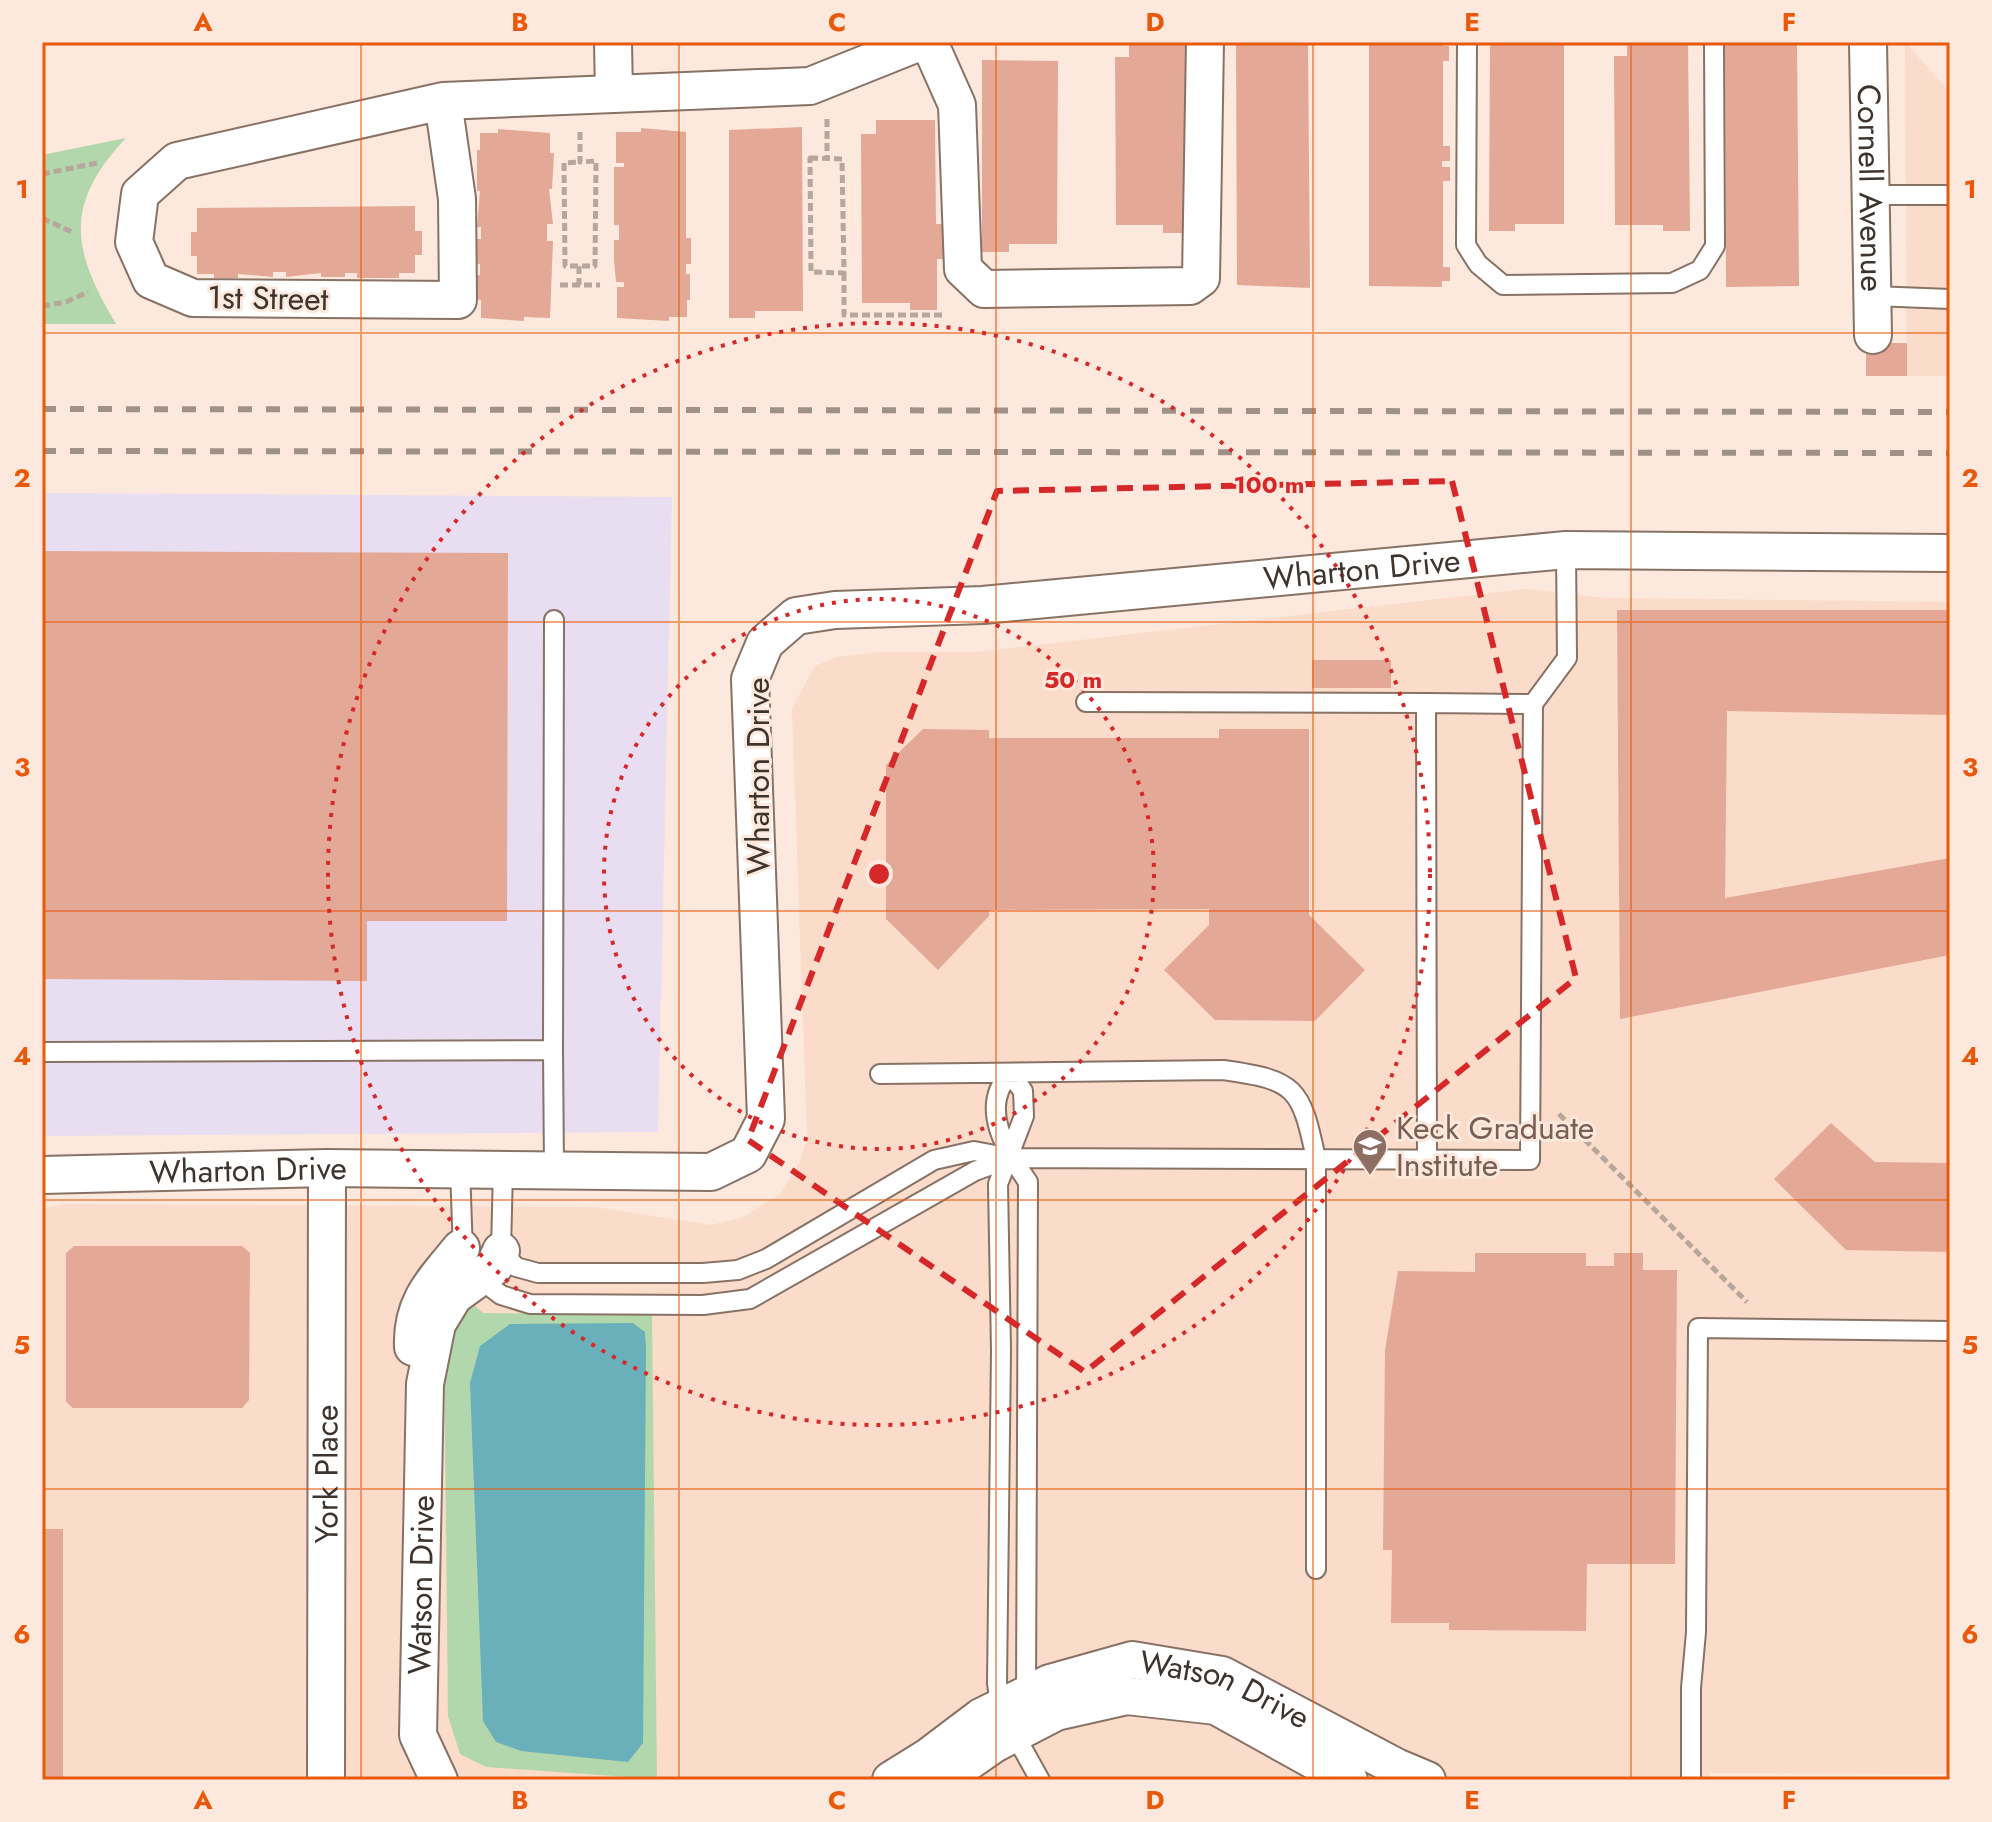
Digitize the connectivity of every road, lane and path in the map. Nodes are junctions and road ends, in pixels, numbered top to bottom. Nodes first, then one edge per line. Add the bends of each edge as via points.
1 (613, 42) edge
2 (920, 42) edge
3 (929, 42) edge
4 (1205, 42) edge
5 (1467, 42) edge
6 (1714, 42) edge
7 (1868, 42) edge
8 (614, 93) junction
9 (443, 101) junction
10 (827, 113) dead end
11 (580, 119) dead end
12 (827, 158) junction
13 (580, 162) junction
14 (97, 163) dead end
15 (42, 174) edge
16 (1872, 195) junction
17 (1950, 195) edge
18 (42, 218) edge
19 (74, 233) dead end
20 (579, 266) junction
21 (844, 273) junction
22 (560, 285) dead end
23 (579, 285) junction
24 (600, 285) dead end
25 (88, 292) dead end
26 (1873, 296) junction
27 (1950, 299) edge
28 (42, 306) edge
29 (942, 315) dead end
30 (1873, 335) dead end
31 (1566, 550) junction
32 (1950, 553) edge
33 (554, 620) dead end
34 (1086, 702) dead end
35 (1426, 703) junction
36 (1533, 704) junction
37 (553, 1050) junction
38 (42, 1052) edge
39 (880, 1074) dead end
40 (1010, 1074) junction
41 (1532, 1094) junction
42 (1011, 1158) junction
43 (1316, 1159) junction
44 (1427, 1160) junction
45 (327, 1168) junction
46 (460, 1168) junction
47 (503, 1169) junction
48 (554, 1169) junction
49 (42, 1175) edge
50 (461, 1248) junction
51 (501, 1251) junction
52 (479, 1281) junction
53 (1773, 1329) junction
54 (1950, 1331) edge
55 (425, 1384) junction
56 (1316, 1569) dead end
57 (1013, 1712) junction
58 (1404, 1776) edge
59 (326, 1780) edge
60 (439, 1780) edge
61 (891, 1780) edge
62 (942, 1780) edge
63 (1040, 1780) edge
64 (1349, 1780) edge
65 (1691, 1780) edge

1 - 8 street
2 - 8 street, 1st Street via 810,86
3 - 4 street via 957,105 963,269 984,289 1190,286 1201,278
5 - 6 lane via 1466,245 1478,264 1503,285 1672,283 1700,270 1715,246
7 - 16 street, Cornell Avenue
8 - 9 street, 1st Street
9 - 9 street, 1st Street via 177,161 140,194 134,242 151,280 193,298 458,300 457,199
10 - 12 path
11 - 13 path
12 - 21 path via 842,159
12 - 21 path via 810,158 811,272
13 - 20 path via 564,163 565,266
13 - 20 path via 596,161 595,266
14 - 15 path
16 - 17 lane
16 - 26 street, Cornell Avenue
18 - 19 path
20 - 23 path
21 - 29 path via 844,315
22 - 23 path
23 - 24 path
25 - 28 path
26 - 27 lane
26 - 30 street, Cornell Avenue
31 - 32 street, Wharton Drive
31 - 36 lane via 1567,658
31 - 48 street, Wharton Drive via 983,605 796,616 765,643 750,679 766,1119 748,1154 711,1172
33 - 37 lane
34 - 35 lane
35 - 36 lane
35 - 44 lane
36 - 41 lane
37 - 38 lane
37 - 48 lane
39 - 40 lane
40 - 42 lane via 1023,1091 1024,1105
40 - 42 lane via 998,1091 996,1117
40 - 43 lane via 1223,1070 1267,1077 1288,1087 1300,1101
41 - 44 lane via 1530,1160
41 - 53 path via 1626,1178
42 - 43 lane
42 - 51 lane via 974,1151 934,1160 766,1259 738,1270 538,1273 516,1267
42 - 52 lane via 975,1171 750,1299 703,1305 530,1304
42 - 57 lane via 998,1184
42 - 57 lane via 1028,1182
43 - 44 lane
43 - 56 lane
45 - 46 street, Wharton Drive
45 - 49 street, Wharton Drive
45 - 59 street, York Place
46 - 47 street, Wharton Drive
46 - 50 lane
47 - 48 street, Wharton Drive
47 - 51 lane
50 - 52 lane
50 - 55 street, Watson Drive via 426,1291 412,1322 413,1354
51 - 52 street, Watson Drive
52 - 55 street, Watson Drive via 454,1296 437,1324
53 - 54 lane
53 - 65 lane via 1698,1328
55 - 60 street, Watson Drive via 418,1735
57 - 58 street, Watson Drive via 1050,1683 1132,1660 1222,1675
57 - 61 street, Watson Drive
57 - 62 street, Watson Drive
57 - 63 lane
57 - 64 street, Watson Drive via 1056,1712 1127,1696 1216,1706

